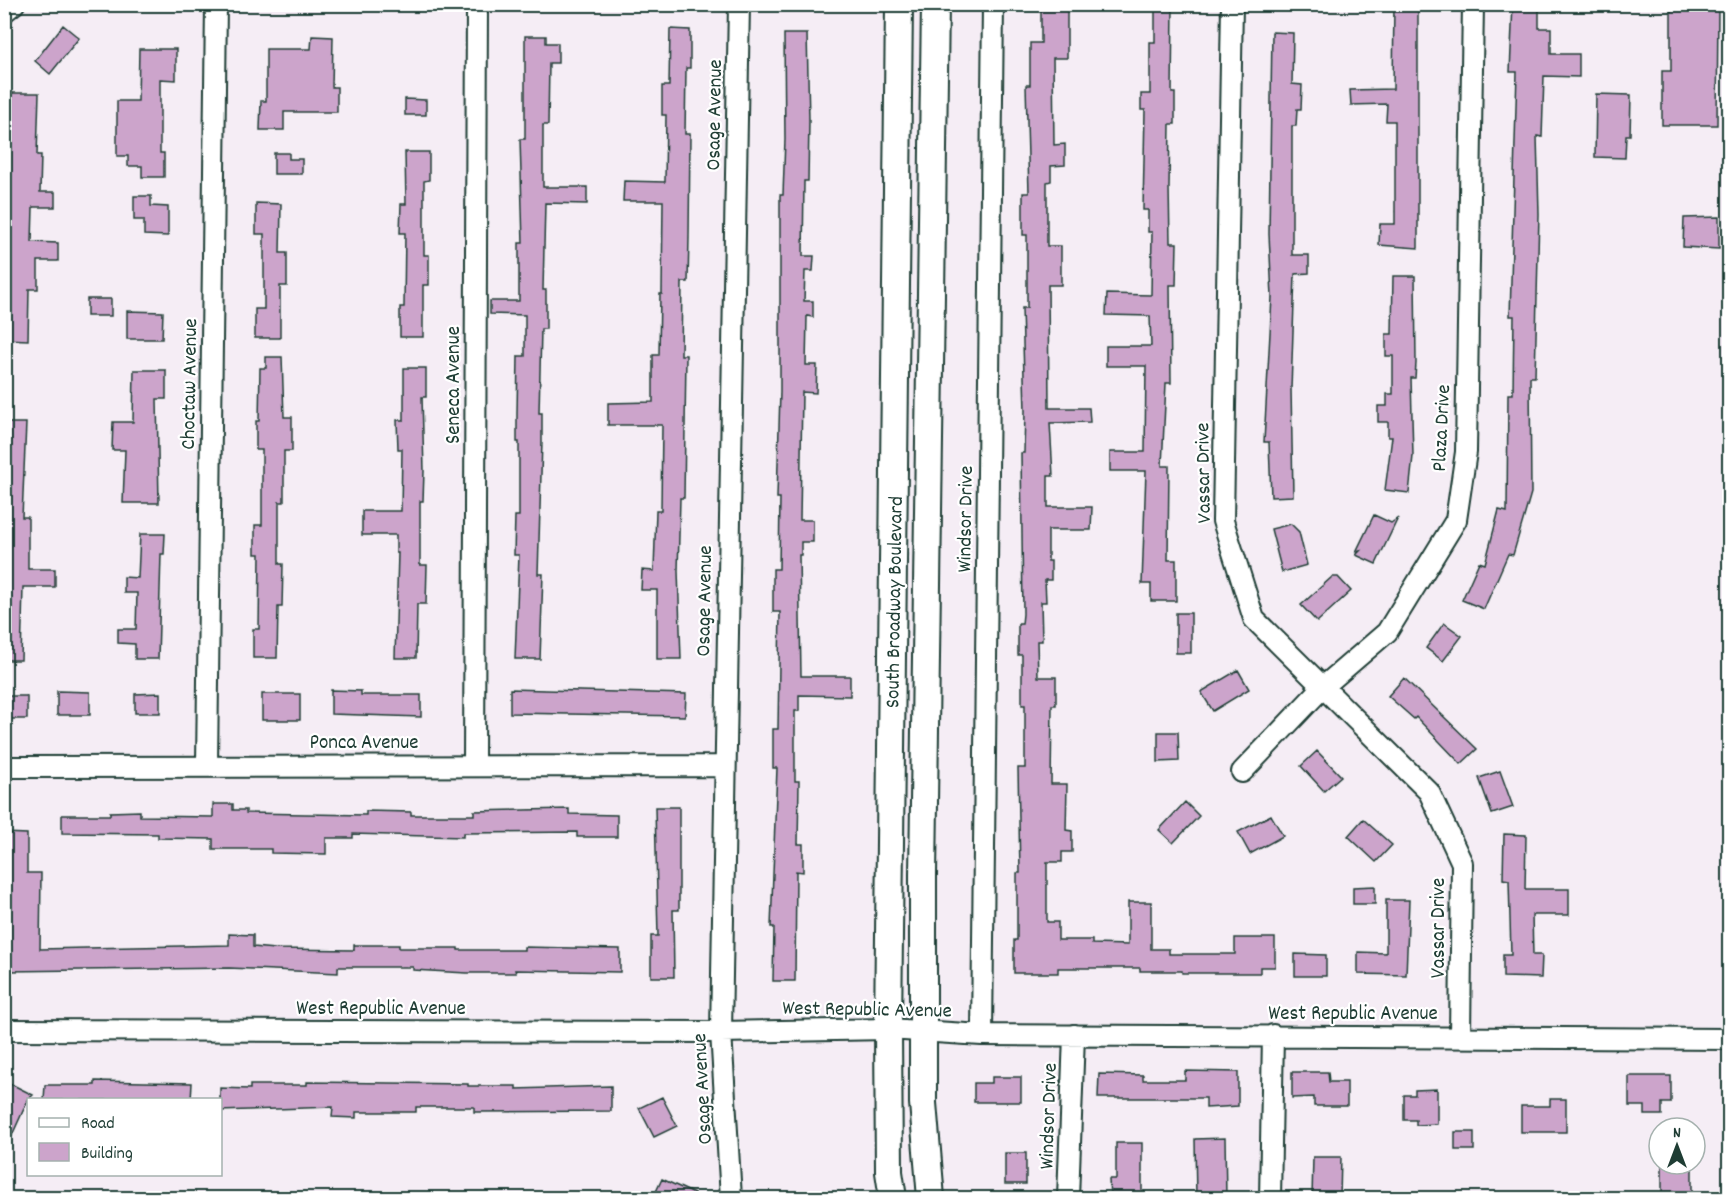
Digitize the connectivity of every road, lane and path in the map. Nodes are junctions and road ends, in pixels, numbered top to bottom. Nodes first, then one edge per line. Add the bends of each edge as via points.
1 (14, 4) edge
2 (216, 4) edge
3 (477, 4) edge
4 (739, 4) edge
5 (899, 4) edge
6 (935, 4) edge
7 (993, 4) edge
8 (1232, 4) edge
9 (1473, 4) edge
10 (4, 12) edge
11 (1323, 687) junction
12 (207, 765) junction
13 (474, 765) junction
14 (724, 766) junction
15 (4, 767) edge
16 (1242, 771) dead end
17 (4, 1029) edge
18 (888, 1029) junction
19 (923, 1030) junction
20 (721, 1032) junction
21 (982, 1035) junction
22 (1074, 1035) junction
23 (1273, 1035) junction
24 (1460, 1036) junction
25 (1730, 1039) edge
26 (731, 1198) edge
27 (893, 1198) edge
28 (931, 1198) edge
29 (1068, 1198) edge
30 (1270, 1198) edge

1 - 10 street
2 - 12 street, Choctaw Avenue
3 - 13 street, Seneca Avenue
4 - 14 street, Osage Avenue
5 - 18 main road, South Broadway Boulevard
6 - 19 main road, South Broadway Boulevard
7 - 21 street, Windsor Drive
8 - 11 street, Vassar Drive via 1224,521 1254,619
9 - 11 street, Plaza Drive via 1466,453 1456,520 1387,632
11 - 16 street, Plaza Drive
11 - 24 street, Vassar Drive via 1429,792 1462,863
12 - 13 street, Ponca Avenue
12 - 15 street, Ponca Avenue
13 - 14 street, Ponca Avenue
14 - 20 street, Osage Avenue
17 - 20 street, West Republic Avenue
18 - 19 street, West Republic Avenue
18 - 20 street, West Republic Avenue
18 - 27 main road, South Broadway Boulevard via 888,1172
19 - 21 street, West Republic Avenue
19 - 28 main road, South Broadway Boulevard via 923,1103
20 - 26 street, Osage Avenue
21 - 22 street, West Republic Avenue
22 - 23 street, West Republic Avenue
22 - 29 street, Windsor Drive
23 - 24 street, West Republic Avenue
23 - 30 street
24 - 25 street, West Republic Avenue

